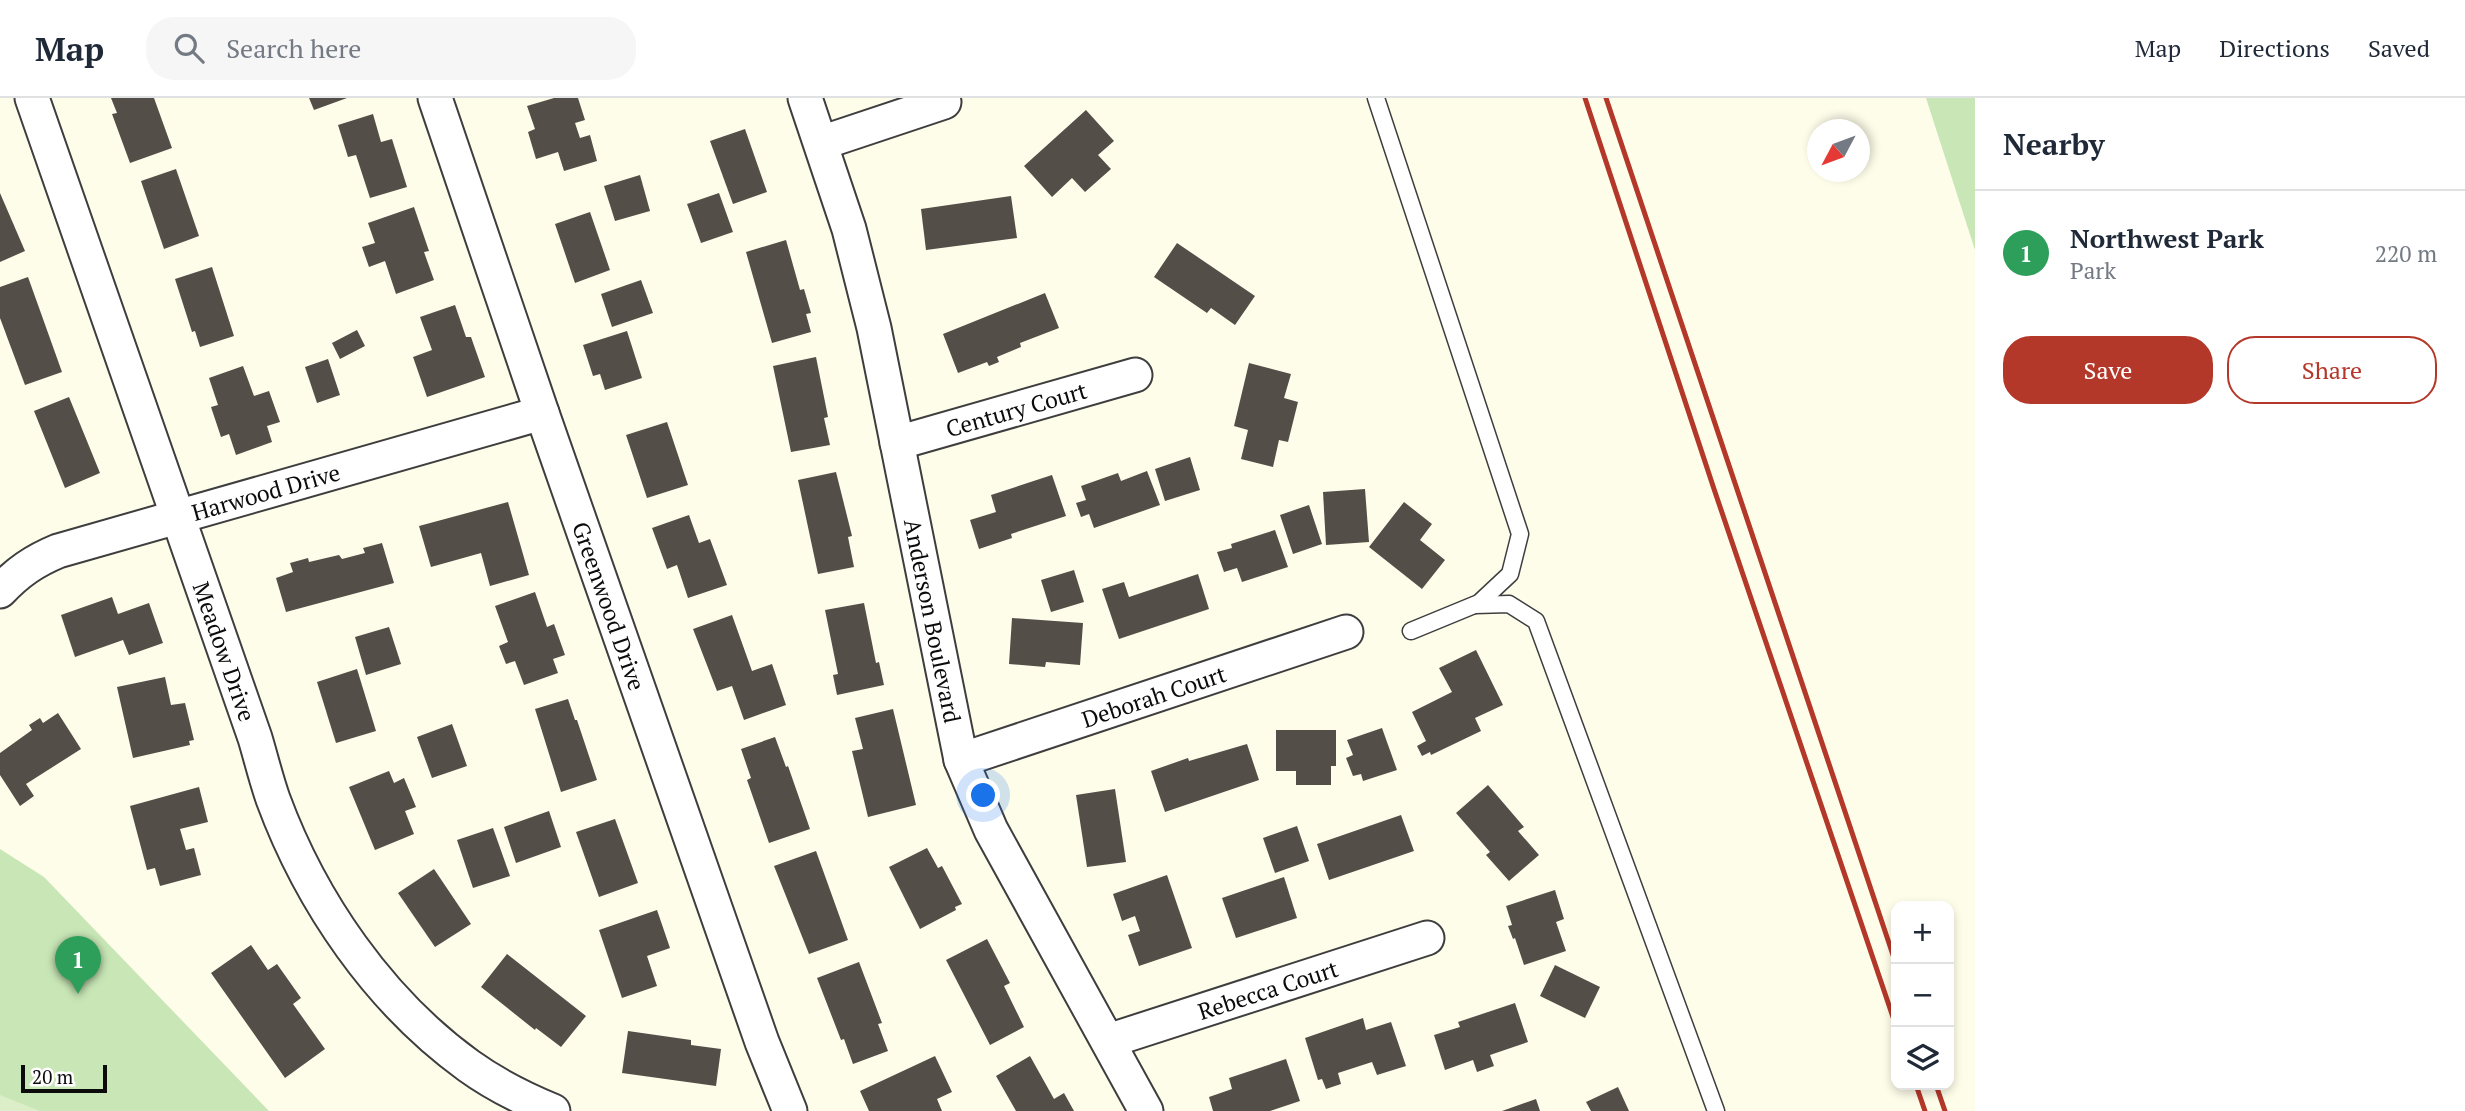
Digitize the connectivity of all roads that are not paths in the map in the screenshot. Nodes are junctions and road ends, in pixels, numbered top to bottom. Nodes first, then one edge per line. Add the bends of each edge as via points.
1 (32, 98) edge
2 (435, 98) edge
3 (805, 98) edge
4 (1376, 98) edge
5 (944, 102) dead end
6 (821, 143) junction
7 (1135, 375) dead end
8 (542, 413) junction
9 (897, 443) junction
10 (178, 516) junction
11 (0, 591) edge
12 (1475, 605) junction
13 (1411, 631) dead end
14 (1346, 632) dead end
15 (961, 760) junction
16 (1427, 937) dead end
17 (1108, 1041) junction
18 (553, 1111) edge
19 (790, 1111) edge
20 (1146, 1111) edge
21 (1716, 1111) edge

1 - 10 street, Meadow Drive
2 - 8 street, Greenwood Drive
3 - 6 street, Anderson Boulevard
4 - 12 lane via 1520,534 1510,574
5 - 6 street
6 - 9 street, Anderson Boulevard via 849,229
7 - 9 street, Century Court
8 - 10 street, Harwood Drive
8 - 19 street, Greenwood Drive
9 - 15 street, Anderson Boulevard
10 - 11 street, Harwood Drive via 33,561
10 - 18 street, Meadow Drive via 273,799 330,914 366,966 437,1041 506,1089
12 - 13 lane
12 - 21 lane via 1509,604 1536,621
14 - 15 street, Deborah Court
15 - 17 street, Anderson Boulevard via 991,830
16 - 17 street, Rebecca Court
17 - 20 street, Anderson Boulevard

